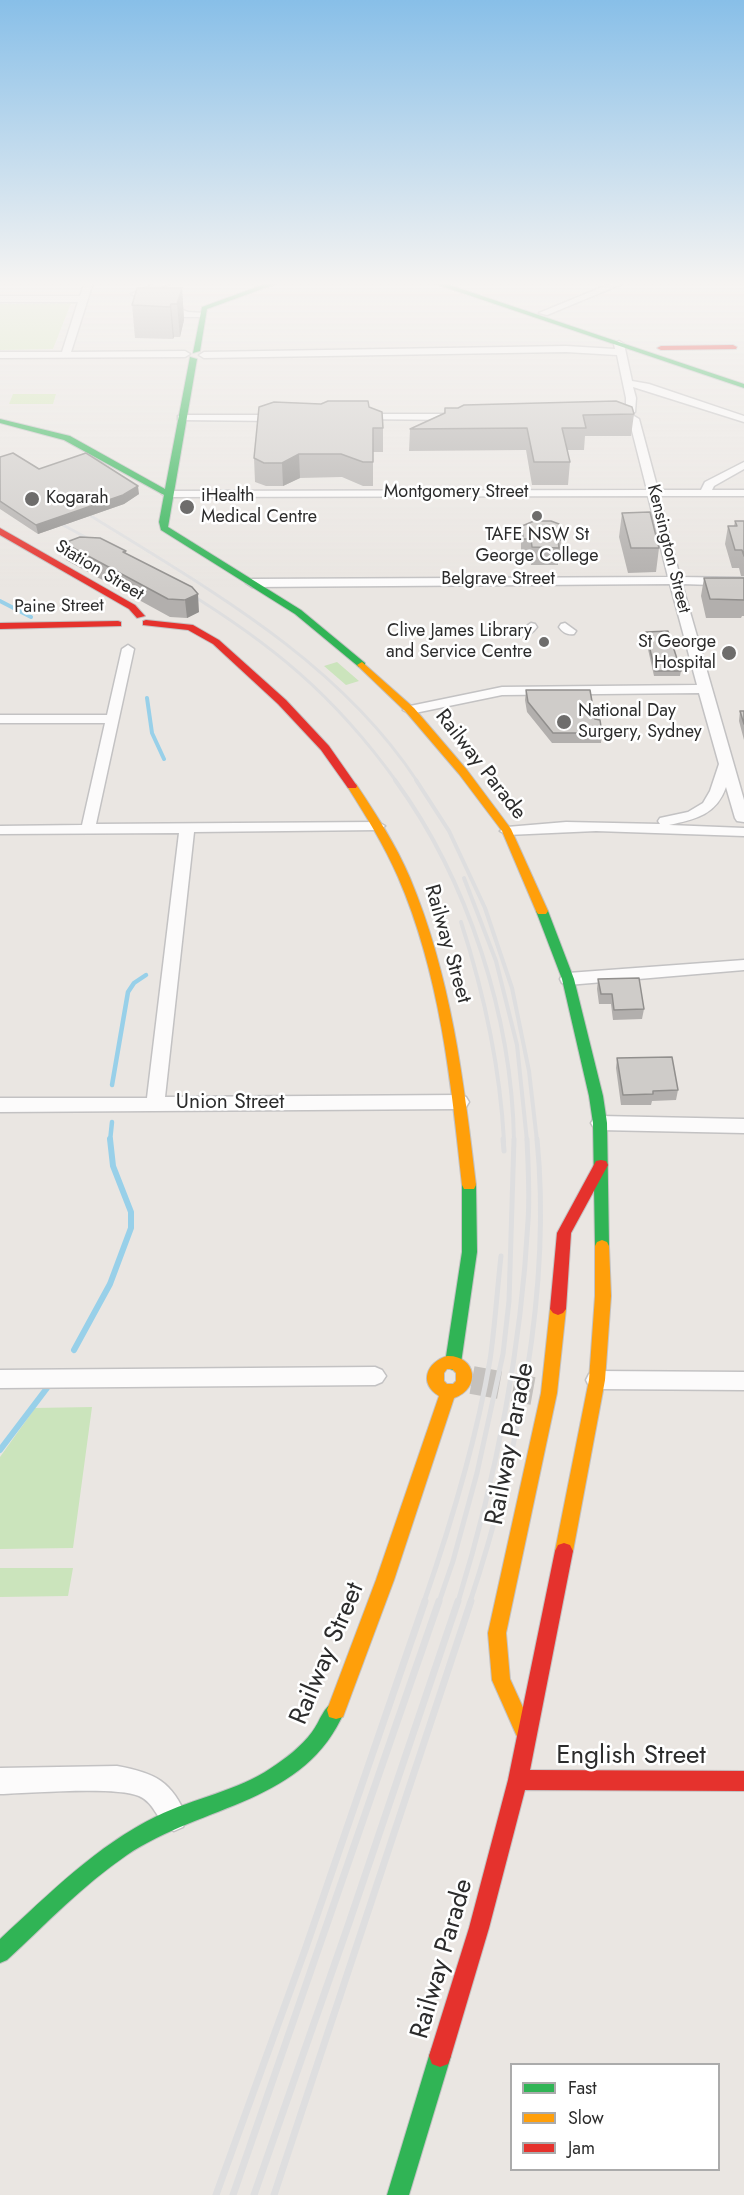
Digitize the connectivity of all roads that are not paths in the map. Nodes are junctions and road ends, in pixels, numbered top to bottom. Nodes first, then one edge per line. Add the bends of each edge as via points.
1 (188, 385) edge
2 (628, 385) edge
3 (643, 385) edge
4 (471, 417) edge
5 (182, 418) junction
6 (292, 418) edge
7 (351, 418) edge
8 (744, 419) edge
9 (0, 421) edge
10 (744, 465) edge
11 (653, 491) junction
12 (705, 492) junction
13 (744, 493) edge
14 (168, 494) junction
15 (0, 531) edge
16 (40, 556) junction
17 (394, 581) junction
18 (675, 581) junction
19 (744, 582) edge
20 (252, 583) junction
21 (377, 592) dead end
22 (143, 620) junction
23 (121, 621) junction
24 (0, 626) edge
25 (128, 649) dead end
26 (704, 689) junction
27 (410, 710) junction
28 (0, 719) edge
29 (112, 719) junction
30 (726, 765) junction
31 (655, 823) junction
32 (742, 824) edge
33 (378, 826) junction
34 (615, 826) junction
35 (88, 829) junction
36 (187, 829) junction
37 (0, 830) edge
38 (507, 831) junction
39 (744, 965) edge
40 (568, 978) junction
41 (460, 1102) junction
42 (156, 1104) junction
43 (0, 1105) edge
44 (600, 1123) junction
45 (744, 1126) edge
46 (601, 1165) junction
47 (604, 1227) junction
48 (562, 1246) junction
49 (453, 1363) junction
50 (375, 1376) dead end
51 (0, 1379) edge
52 (597, 1380) junction
53 (744, 1381) edge
54 (448, 1390) junction
55 (533, 1391) tunnel mouth
56 (549, 1393) junction
57 (526, 1734) junction
58 (0, 1780) edge
59 (518, 1780) junction
60 (744, 1781) edge
61 (174, 1818) junction
62 (0, 1953) edge
63 (398, 2195) edge

1 - 5 main road
2 - 11 street, Kensington Street
3 - 8 street
4 - 7 street
5 - 6 street
5 - 14 main road
9 - 14 main road via 67,438
10 - 12 street via 709,484
11 - 12 street, Montgomery Street
11 - 14 street, Montgomery Street
11 - 18 street, Kensington Street
12 - 13 street, Montgomery Street
14 - 20 main road, Railway Parade via 163,525
15 - 16 main road, Station Street
16 - 22 main road, Station Street via 132,607
16 - 23 main road, Station Street via 110,603
17 - 18 street, Belgrave Street
17 - 20 street, Belgrave Street
17 - 21 street via 380,586
18 - 19 street, Belgrave Street
18 - 26 street, Kensington Street
20 - 27 main road, Railway Parade via 312,622
22 - 23 main road, Paine Street via 142,627 133,630 122,628
22 - 33 main road, Railway Street via 199,631 265,685 310,729
23 - 24 main road, Paine Street
25 - 29 street
26 - 27 street via 502,691
26 - 30 street, Kensington Street
27 - 38 main road, Railway Parade
28 - 29 street
29 - 35 street
30 - 31 street via 716,796 707,809 694,816
30 - 32 street, Kensington Street
31 - 32 street
31 - 34 street
32 - 34 street
33 - 36 street
33 - 41 main road, Railway Street via 408,885 435,960
34 - 38 street via 543,826
35 - 36 street
35 - 37 street
36 - 42 street
38 - 40 main road, Railway Parade
39 - 40 street
40 - 44 main road, Railway Parade
41 - 42 street, Union Street
41 - 49 main road, Railway Street via 472,1232
42 - 43 street, Union Street
44 - 45 street
44 - 46 main road, Railway Parade
46 - 47 main road, Railway Parade
46 - 48 main road, Railway Parade via 567,1224
47 - 48 main road via 577,1226
47 - 52 main road, Railway Parade
48 - 56 main road, Railway Parade
49 - 54 main road via 440,1366 434,1376 437,1384
49 - 54 main road via 469,1379
50 - 51 street
52 - 53 street
52 - 57 main road, Railway Parade
54 - 61 main road, Railway Street via 395,1557 331,1722 308,1754 282,1773
55 - 56 main road
56 - 57 main road, Railway Parade via 497,1633 501,1680
57 - 59 main road, Railway Parade
58 - 61 street via 117,1779 144,1784 160,1795
59 - 60 main road, English Street
59 - 63 main road, Railway Parade via 479,1928
61 - 62 main road, Railway Street via 139,1836 80,1880

